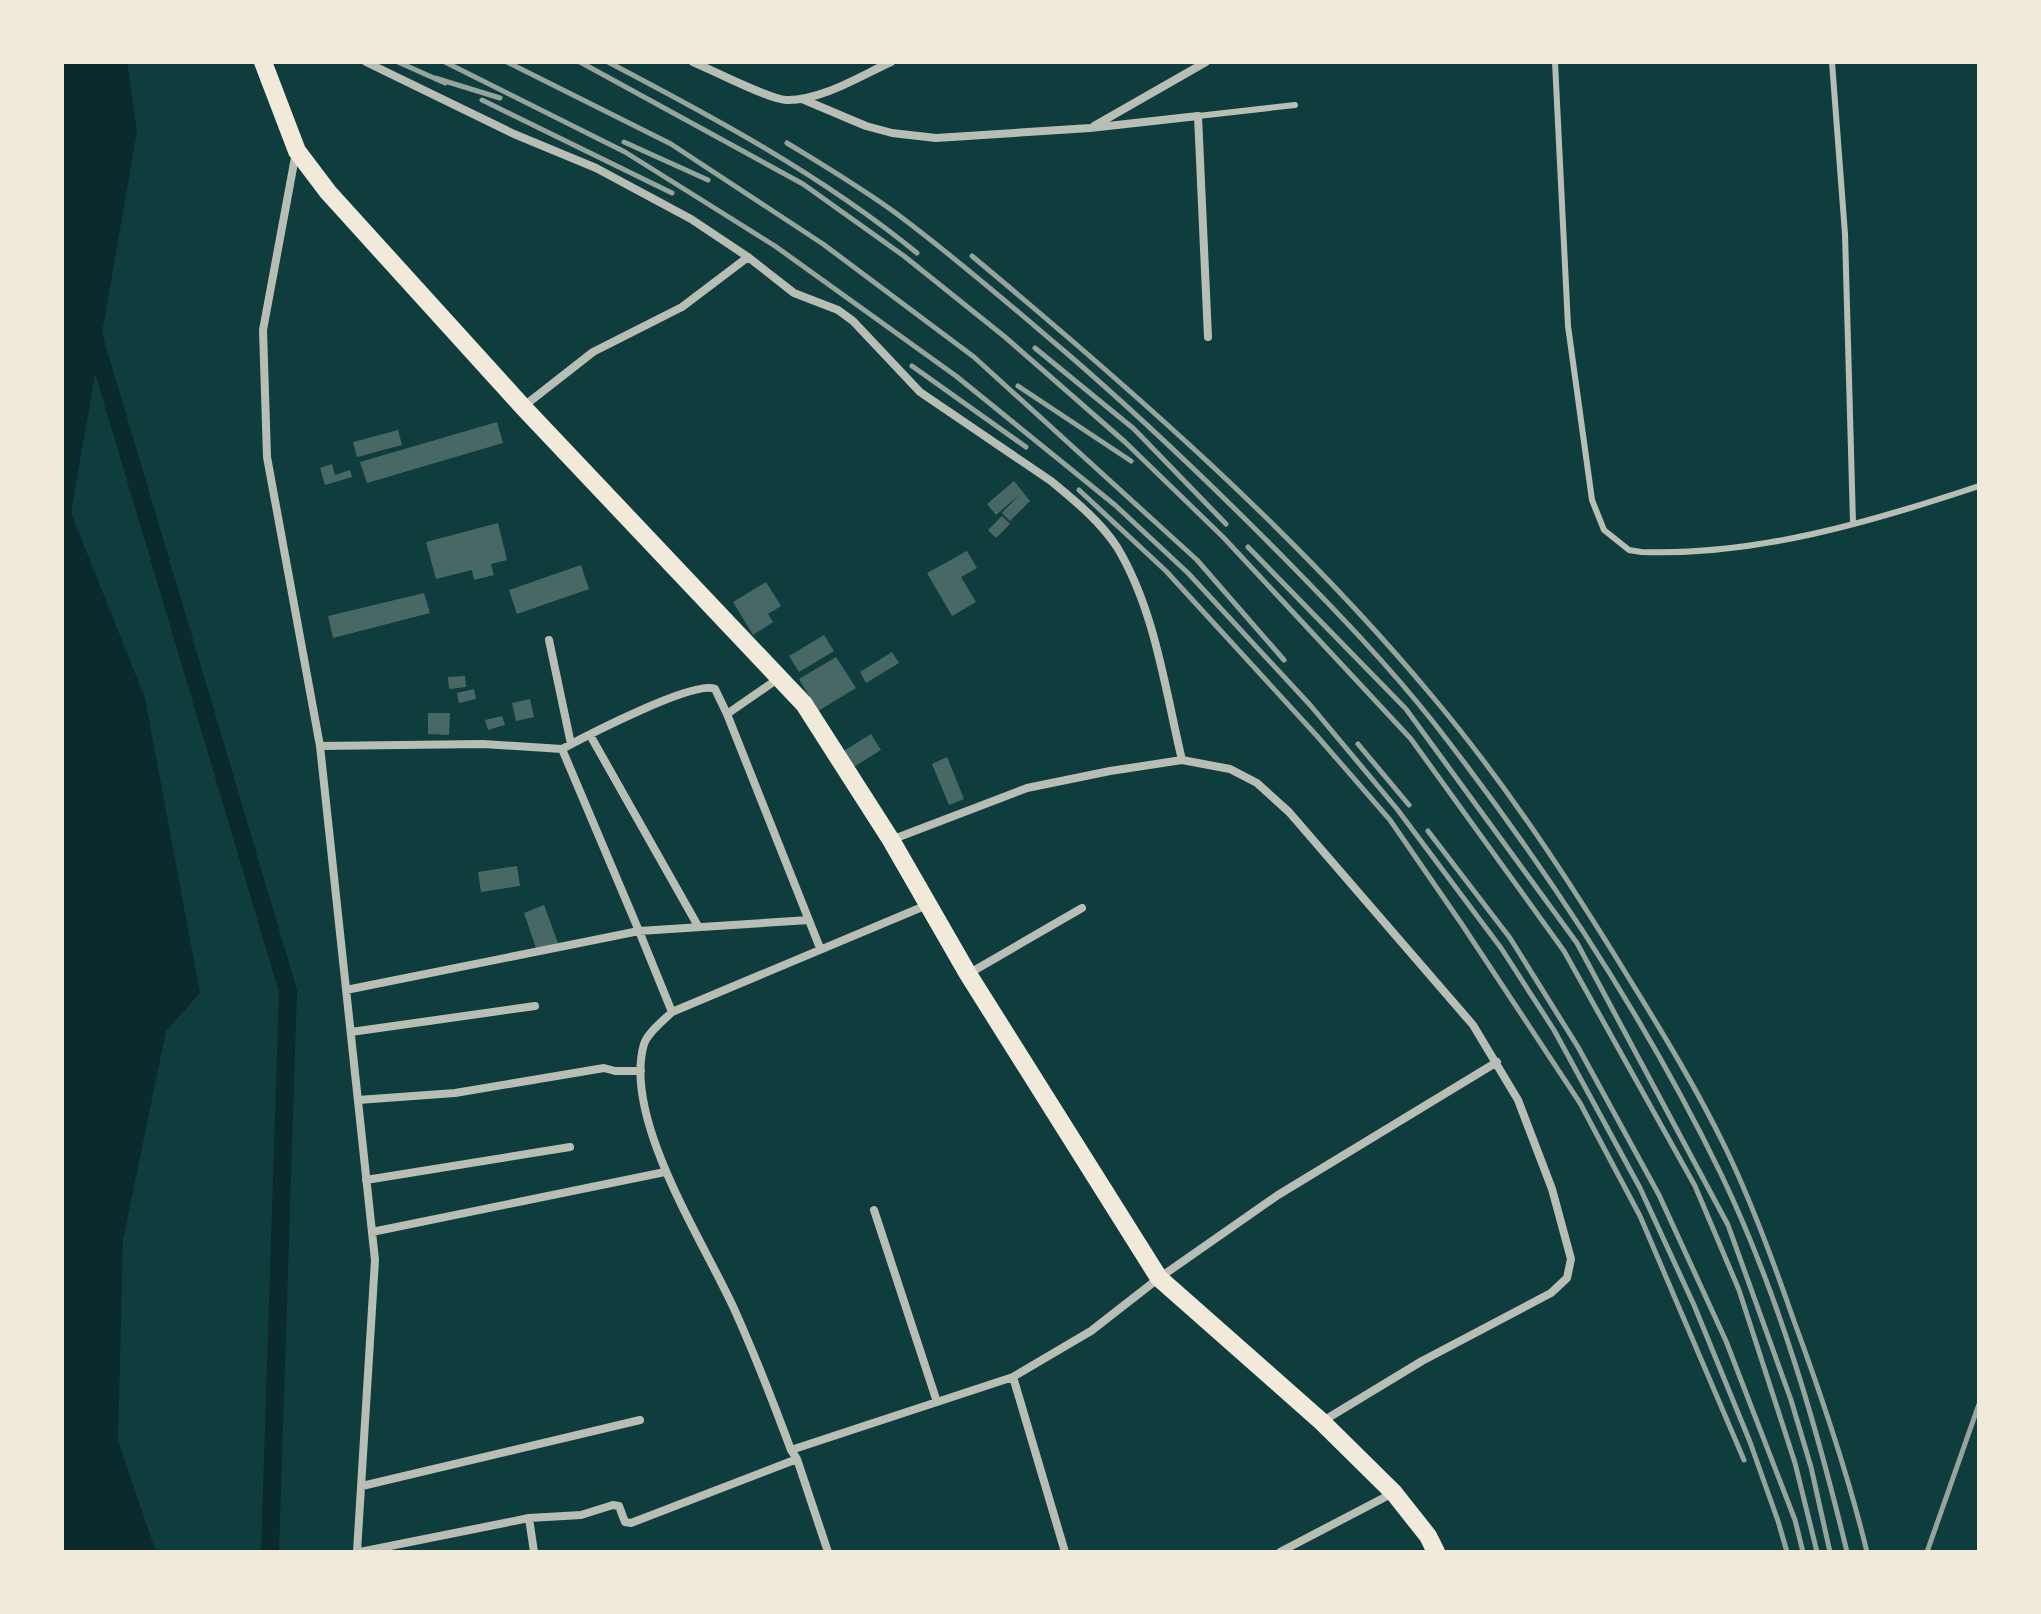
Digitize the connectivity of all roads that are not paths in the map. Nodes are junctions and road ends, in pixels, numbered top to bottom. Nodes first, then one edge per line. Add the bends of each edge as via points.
1 (263, 62) edge
2 (366, 62) edge
3 (693, 62) edge
4 (891, 62) edge
5 (1206, 62) edge
6 (1555, 62) edge
7 (1832, 62) edge
8 (802, 99) junction
9 (1295, 105) dead end
10 (1198, 116) junction
11 (1090, 128) junction
12 (297, 151) junction
13 (748, 257) junction
14 (1208, 337) dead end
15 (523, 407) junction
16 (1979, 486) edge
17 (1853, 523) junction
18 (549, 640) dead end
19 (781, 677) junction
20 (727, 714) junction
21 (590, 735) junction
22 (320, 746) junction
23 (566, 746) junction
24 (1182, 760) junction
25 (891, 840) junction
26 (927, 905) junction
27 (1082, 908) dead end
28 (809, 920) junction
29 (698, 926) junction
30 (639, 931) junction
31 (820, 948) junction
32 (968, 974) junction
33 (346, 990) junction
34 (535, 1006) dead end
35 (672, 1012) junction
36 (351, 1032) junction
37 (1497, 1062) junction
38 (641, 1071) junction
39 (358, 1100) junction
40 (570, 1147) dead end
41 (665, 1172) junction
42 (366, 1180) junction
43 (874, 1210) dead end
44 (372, 1232) junction
45 (1159, 1278) junction
46 (1013, 1377) junction
47 (937, 1402) junction
48 (640, 1420) dead end
49 (1322, 1422) junction
50 (791, 1450) junction
51 (797, 1459) junction
52 (362, 1486) junction
53 (1394, 1493) junction
54 (529, 1518) junction
55 (358, 1552) edge
56 (534, 1552) edge
57 (828, 1552) edge
58 (1065, 1552) edge
59 (1280, 1552) edge
60 (1436, 1552) edge

1 - 12 main road
2 - 13 street via 607,174
3 - 8 street via 782,100
4 - 8 street
5 - 11 street
6 - 17 lane via 1570,346 1592,500 1604,530 1629,550 1659,553 1783,540
7 - 17 lane via 1845,234
8 - 11 street via 866,126 936,138
9 - 10 lane
10 - 11 street
10 - 14 street
12 - 15 main road
12 - 22 street via 263,330 267,457
13 - 15 street via 682,307 593,352
13 - 24 street via 794,293 853,321 920,392 1051,481 1087,512 1115,545 1140,592
15 - 19 main road
16 - 17 lane
18 - 23 street
19 - 20 street
19 - 25 main road
20 - 21 street via 715,689 703,688
20 - 28 street
21 - 23 street
21 - 29 street
22 - 23 street
22 - 33 street
23 - 30 street
24 - 25 street via 1027,788
24 - 37 street via 1230,769 1257,783 1289,812 1473,1025
25 - 26 main road
26 - 31 street
26 - 32 main road
27 - 32 street
28 - 29 street
28 - 31 street
29 - 30 street
30 - 33 street
30 - 35 street
31 - 35 street
32 - 45 main road
33 - 36 street
34 - 36 street
35 - 38 street via 645,1042
36 - 39 street
37 - 45 street via 1278,1195
37 - 49 street via 1518,1100 1552,1189 1571,1259 1567,1278 1551,1293 1422,1361
38 - 39 street via 604,1068 455,1093
38 - 41 street via 644,1105
39 - 42 street
40 - 42 street
41 - 44 street
41 - 50 street via 735,1311
42 - 44 street
43 - 47 street
44 - 52 street via 375,1260
45 - 46 street via 1091,1331
45 - 49 main road
46 - 47 street
46 - 58 street
47 - 50 street
48 - 52 street
49 - 53 main road
50 - 51 street
51 - 54 street via 631,1523 613,1505 581,1515
51 - 57 street
52 - 55 street
53 - 59 street
53 - 60 main road
54 - 55 street
54 - 56 street

